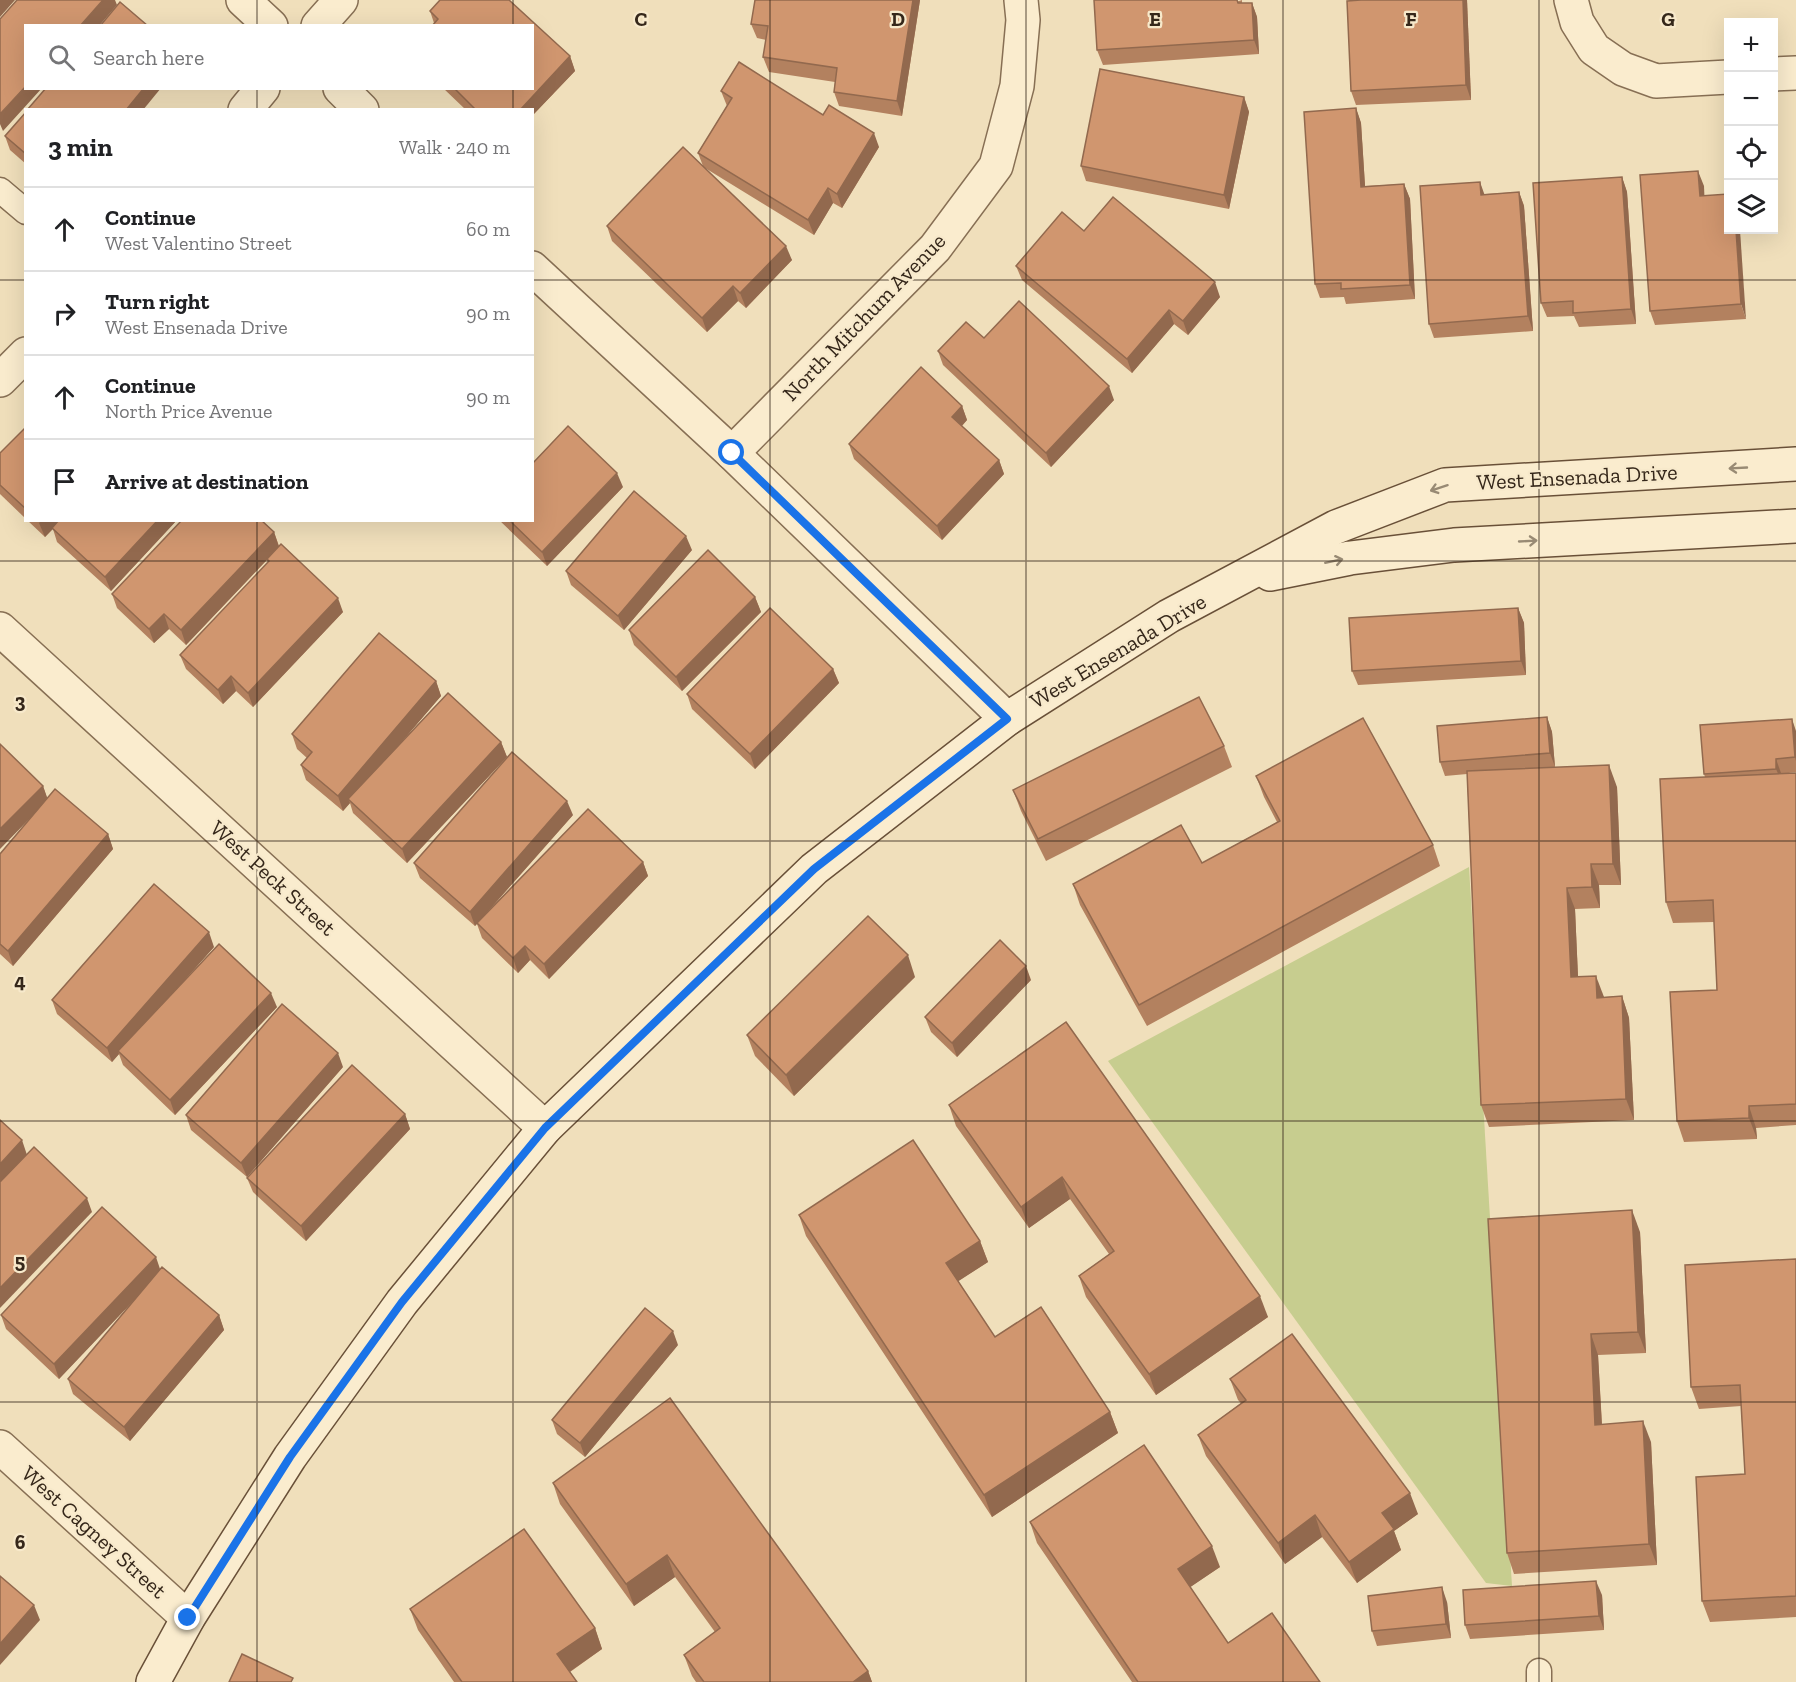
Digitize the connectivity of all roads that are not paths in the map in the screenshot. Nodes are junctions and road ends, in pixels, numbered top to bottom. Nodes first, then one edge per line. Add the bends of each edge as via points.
1 (243, 0) edge
2 (341, 0) edge
3 (1022, 0) edge
4 (1571, 0) edge
5 (269, 24) edge
6 (320, 24) edge
7 (1796, 73) edge
8 (1778, 74) edge
9 (1724, 77) edge
10 (261, 90) edge
11 (342, 90) edge
12 (247, 108) edge
13 (360, 108) edge
14 (0, 190) edge
15 (24, 210) edge
16 (534, 270) edge
17 (24, 356) edge
18 (0, 380) edge
19 (732, 453) junction
20 (1796, 464) edge
21 (1796, 526) edge
22 (1236, 582) junction
23 (0, 629) edge
24 (1007, 719) junction
25 (545, 1128) junction
26 (0, 1447) edge
27 (188, 1618) junction
28 (153, 1682) edge

1 - 5 street
2 - 6 street
3 - 19 street, North Mitchum Avenue via 1017,86 996,166 935,248
4 - 9 street via 1577,22 1594,49 1623,69 1656,81
7 - 8 street
10 - 12 street
11 - 13 street
14 - 15 lane
16 - 19 street
17 - 18 street
19 - 24 street
20 -> 22 street, West Ensenada Drive via 1445,485 1336,527
22 -> 21 street, West Ensenada Drive via 1350,558 1454,545
22 - 24 street, West Ensenada Drive via 1169,616
23 - 25 street, West Peck Street
24 - 25 street, West Ensenada Drive via 814,869
25 - 27 street, West Ensenada Drive via 402,1302 290,1457
26 - 27 street, West Cagney Street
27 - 28 street, West Ensenada Drive

